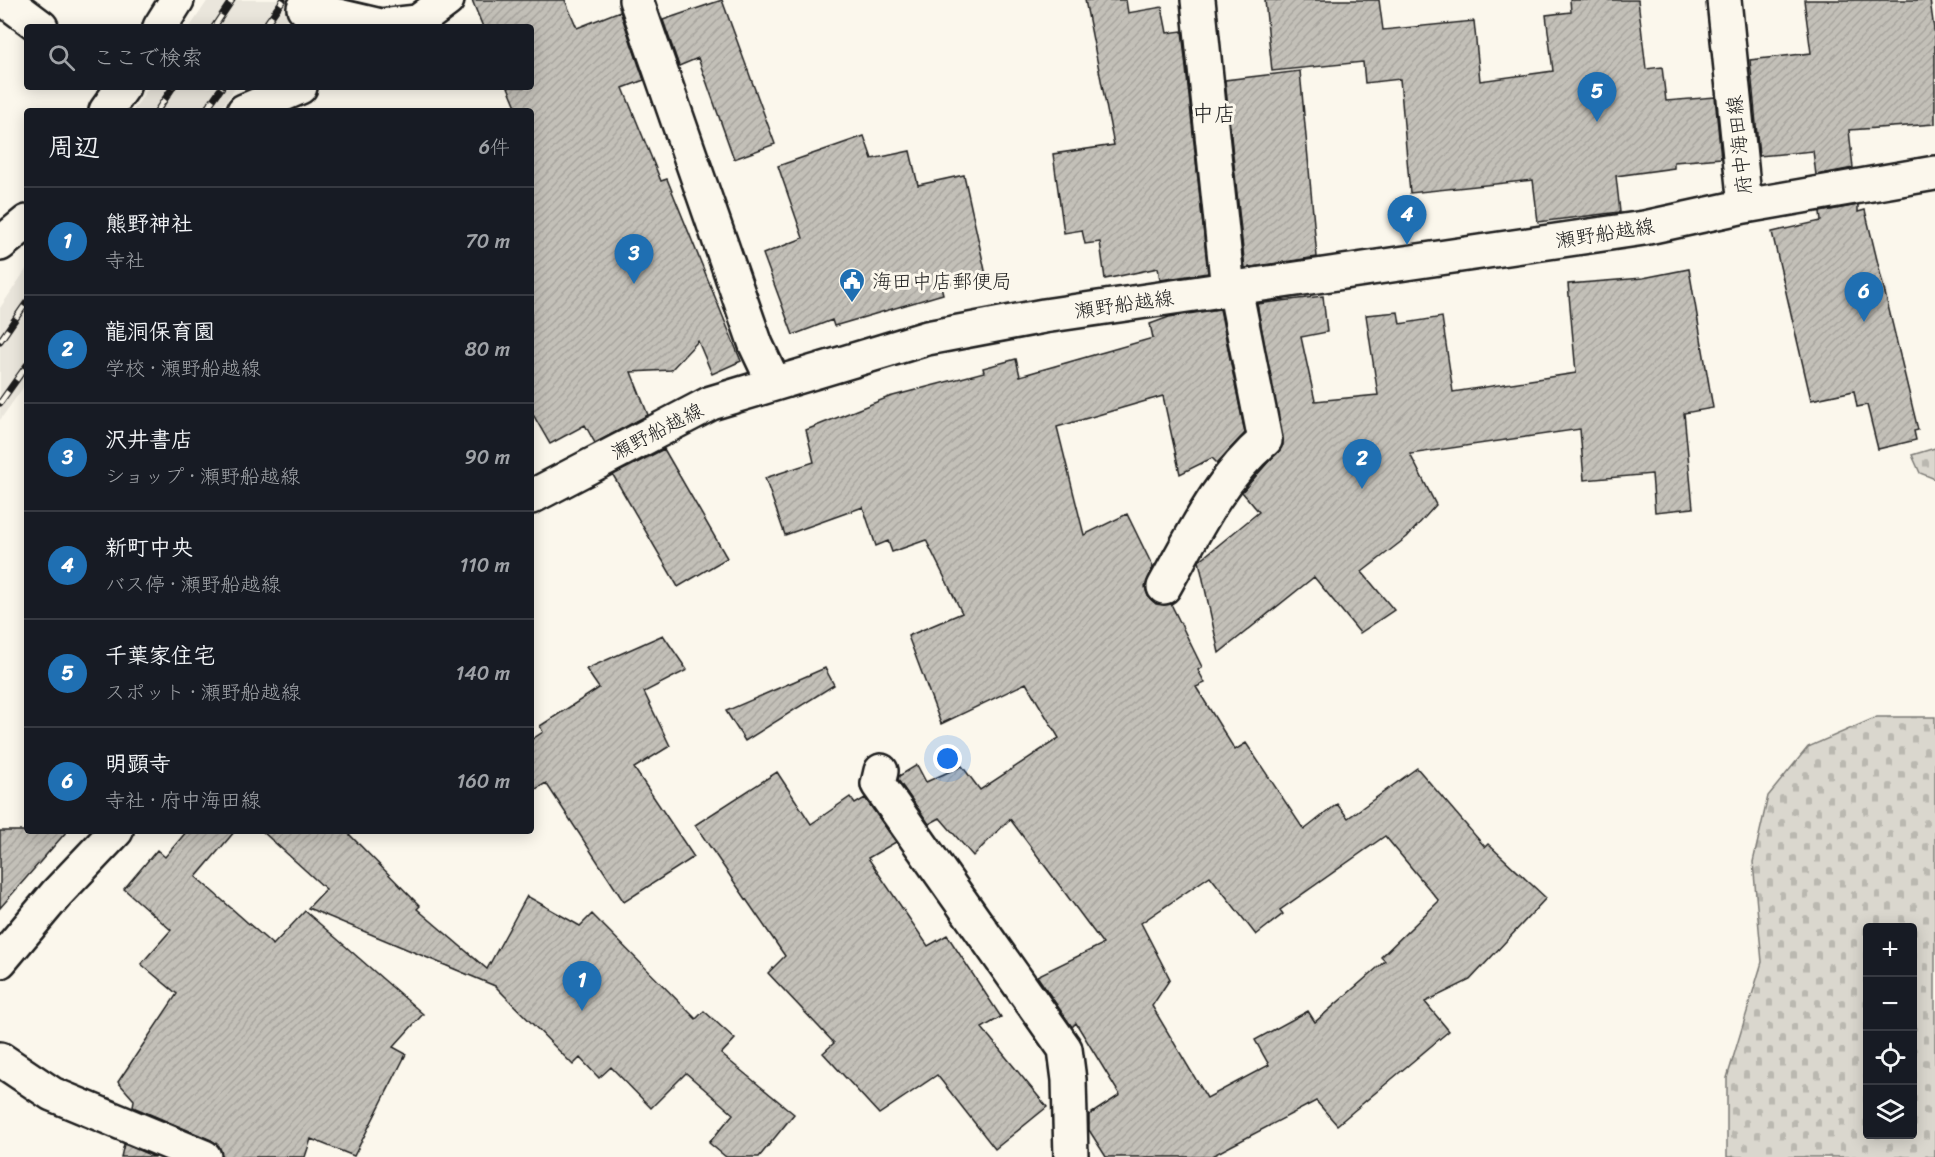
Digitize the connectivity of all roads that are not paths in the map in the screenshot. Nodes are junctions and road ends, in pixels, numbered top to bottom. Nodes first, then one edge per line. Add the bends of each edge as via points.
1 (5, 0) edge
2 (177, 0) edge
3 (447, 0) edge
4 (636, 0) edge
5 (1198, 0) edge
6 (1724, 0) edge
7 (301, 12) edge
8 (37, 24) edge
9 (162, 24) edge
10 (370, 24) edge
11 (415, 24) edge
12 (121, 90) edge
13 (241, 90) edge
14 (293, 90) edge
15 (108, 108) edge
16 (227, 108) edge
17 (251, 108) edge
18 (1935, 173) edge
19 (1745, 206) junction
20 (24, 224) edge
21 (0, 244) edge
22 (1232, 288) junction
23 (774, 383) junction
24 (534, 495) edge
25 (1164, 587) dead end
26 (881, 771) dead end
27 (113, 834) edge
28 (0, 961) edge
29 (0, 1059) edge
30 (204, 1157) edge
31 (1071, 1157) edge

1 - 8 street
2 - 9 street
3 - 11 street
4 - 23 street via 756,345
5 - 22 street
6 - 19 street, 府中海田線
7 - 10 street
12 - 15 street
13 - 16 street
14 - 17 street
18 - 19 street, 府中海田線
19 - 22 street, 瀬野船越線 via 1644,228
20 - 21 street
22 - 23 street, 瀬野船越線 via 927,338
22 - 25 street via 1265,440 1247,455 1205,512
23 - 24 street, 瀬野船越線 via 711,403
26 - 31 street via 878,784 1065,1049
27 - 28 street
29 - 30 street via 52,1094

